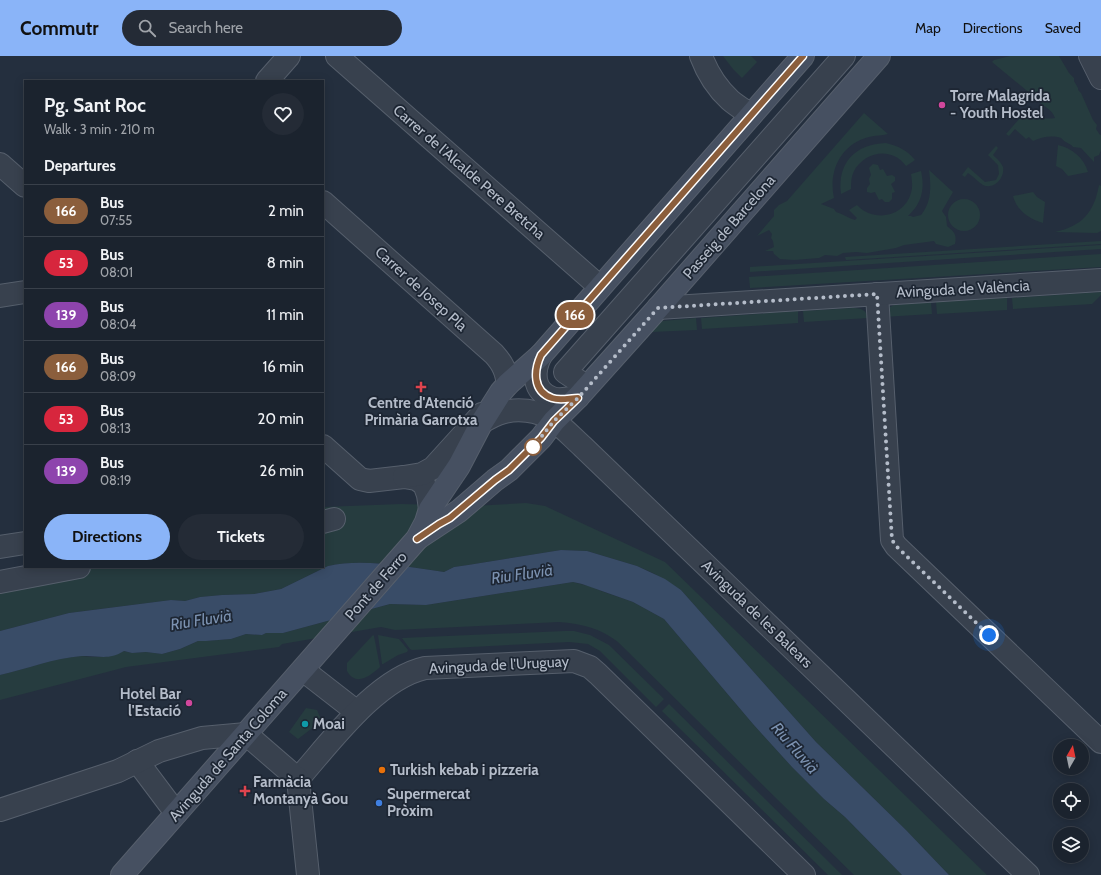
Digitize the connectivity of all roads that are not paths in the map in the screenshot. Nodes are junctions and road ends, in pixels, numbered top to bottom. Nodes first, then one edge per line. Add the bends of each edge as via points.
1 (289, 56) edge
2 (337, 56) edge
3 (701, 56) edge
4 (803, 56) edge
5 (844, 56) edge
6 (879, 56) edge
7 (1090, 56) edge
8 (1101, 78) edge
9 (268, 80) edge
10 (751, 115) junction
11 (0, 164) edge
12 (24, 185) edge
13 (324, 203) edge
14 (1101, 280) edge
15 (600, 287) junction
16 (24, 292) edge
17 (877, 294) junction
18 (0, 296) edge
19 (658, 308) junction
20 (541, 355) junction
21 (505, 388) junction
22 (579, 390) junction
23 (554, 421) junction
24 (474, 427) junction
25 (324, 447) edge
26 (404, 477) junction
27 (430, 509) junction
28 (417, 539) junction
29 (24, 543) edge
30 (0, 547) edge
31 (74, 568) edge
32 (0, 582) edge
33 (334, 634) joint
34 (303, 670) junction
35 (357, 712) junction
36 (246, 734) junction
37 (1101, 742) edge
38 (137, 761) junction
39 (298, 779) junction
40 (0, 810) edge
41 (176, 813) junction
42 (122, 875) edge
43 (308, 875) edge
44 (804, 875) edge
45 (1028, 875) edge

1 - 9 street
2 - 15 street, Carrer de l'Alcalde Pere Bretcha
3 - 10 street via 723,92
4 - 10 main road
5 - 22 street, Passeig de Barcelona via 565,372
6 - 19 main road, Passeig de Barcelona
7 - 8 street
10 - 15 main road
11 - 12 street
13 - 21 street, Carrer de Josep Pla via 494,354 506,373
14 - 17 street, Avinguda de València
15 - 20 main road
16 - 18 street
17 - 19 street, Avinguda de València
17 - 37 street via 892,540
19 - 22 main road, Passeig de Barcelona
20 - 21 main road
20 - 22 street via 536,365 535,376 544,394 560,399
21 - 24 main road
22 - 23 main road, Passeig de Barcelona
23 - 24 street, Avinguda de les Balears via 526,410 499,413
23 - 28 main road, Passeig de Barcelona via 509,470 450,518
23 - 45 street, Avinguda de les Balears
24 - 26 street via 433,468 422,474
24 - 27 main road via 459,466
25 - 26 street via 360,479 369,481
26 - 27 street via 416,479 424,484
27 - 28 main road
28 - 33 main road, Pont de Ferro
29 - 30 street
31 - 32 street
33 - 34 main road, Avinguda de Santa Coloma
34 - 35 street
34 - 36 main road, Avinguda de Santa Coloma
35 - 39 street, Avinguda de l'Uruguay
35 - 44 street, Avinguda de l'Uruguay via 396,680 425,668 565,661 581,663 598,674
36 - 38 street via 202,738 159,751
36 - 39 street
36 - 41 main road, Avinguda de Santa Coloma
38 - 40 street via 118,771
38 - 41 street
39 - 43 street
41 - 42 main road, Avinguda de Santa Coloma

